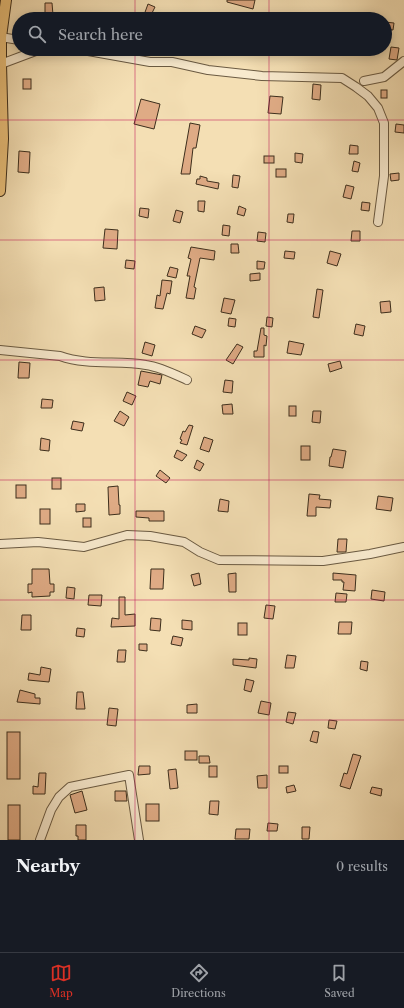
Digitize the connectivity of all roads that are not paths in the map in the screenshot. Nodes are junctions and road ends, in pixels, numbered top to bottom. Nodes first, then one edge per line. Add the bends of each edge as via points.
1 (6, 0) edge
2 (1, 37) edge
3 (12, 39) edge
4 (22, 56) edge
5 (116, 56) edge
6 (404, 61) edge
7 (0, 64) edge
8 (364, 81) dead end
9 (0, 191) edge
10 (378, 222) dead end
11 (0, 350) edge
12 (187, 380) dead end
13 (0, 544) edge
14 (404, 547) edge
15 (40, 840) edge
16 (138, 840) edge

1 - 2 main road
2 - 3 street
2 - 7 main road
4 - 7 street
5 - 10 street via 150,62 172,62 254,76 342,78 368,96 378,108 384,123 384,176
6 - 8 street via 384,77
7 - 9 main road via 3,139
11 - 12 street via 83,361 148,365
13 - 14 street via 38,542 84,547 127,535 150,536 184,542 219,560 316,561
15 - 16 street via 51,810 70,787 129,775

